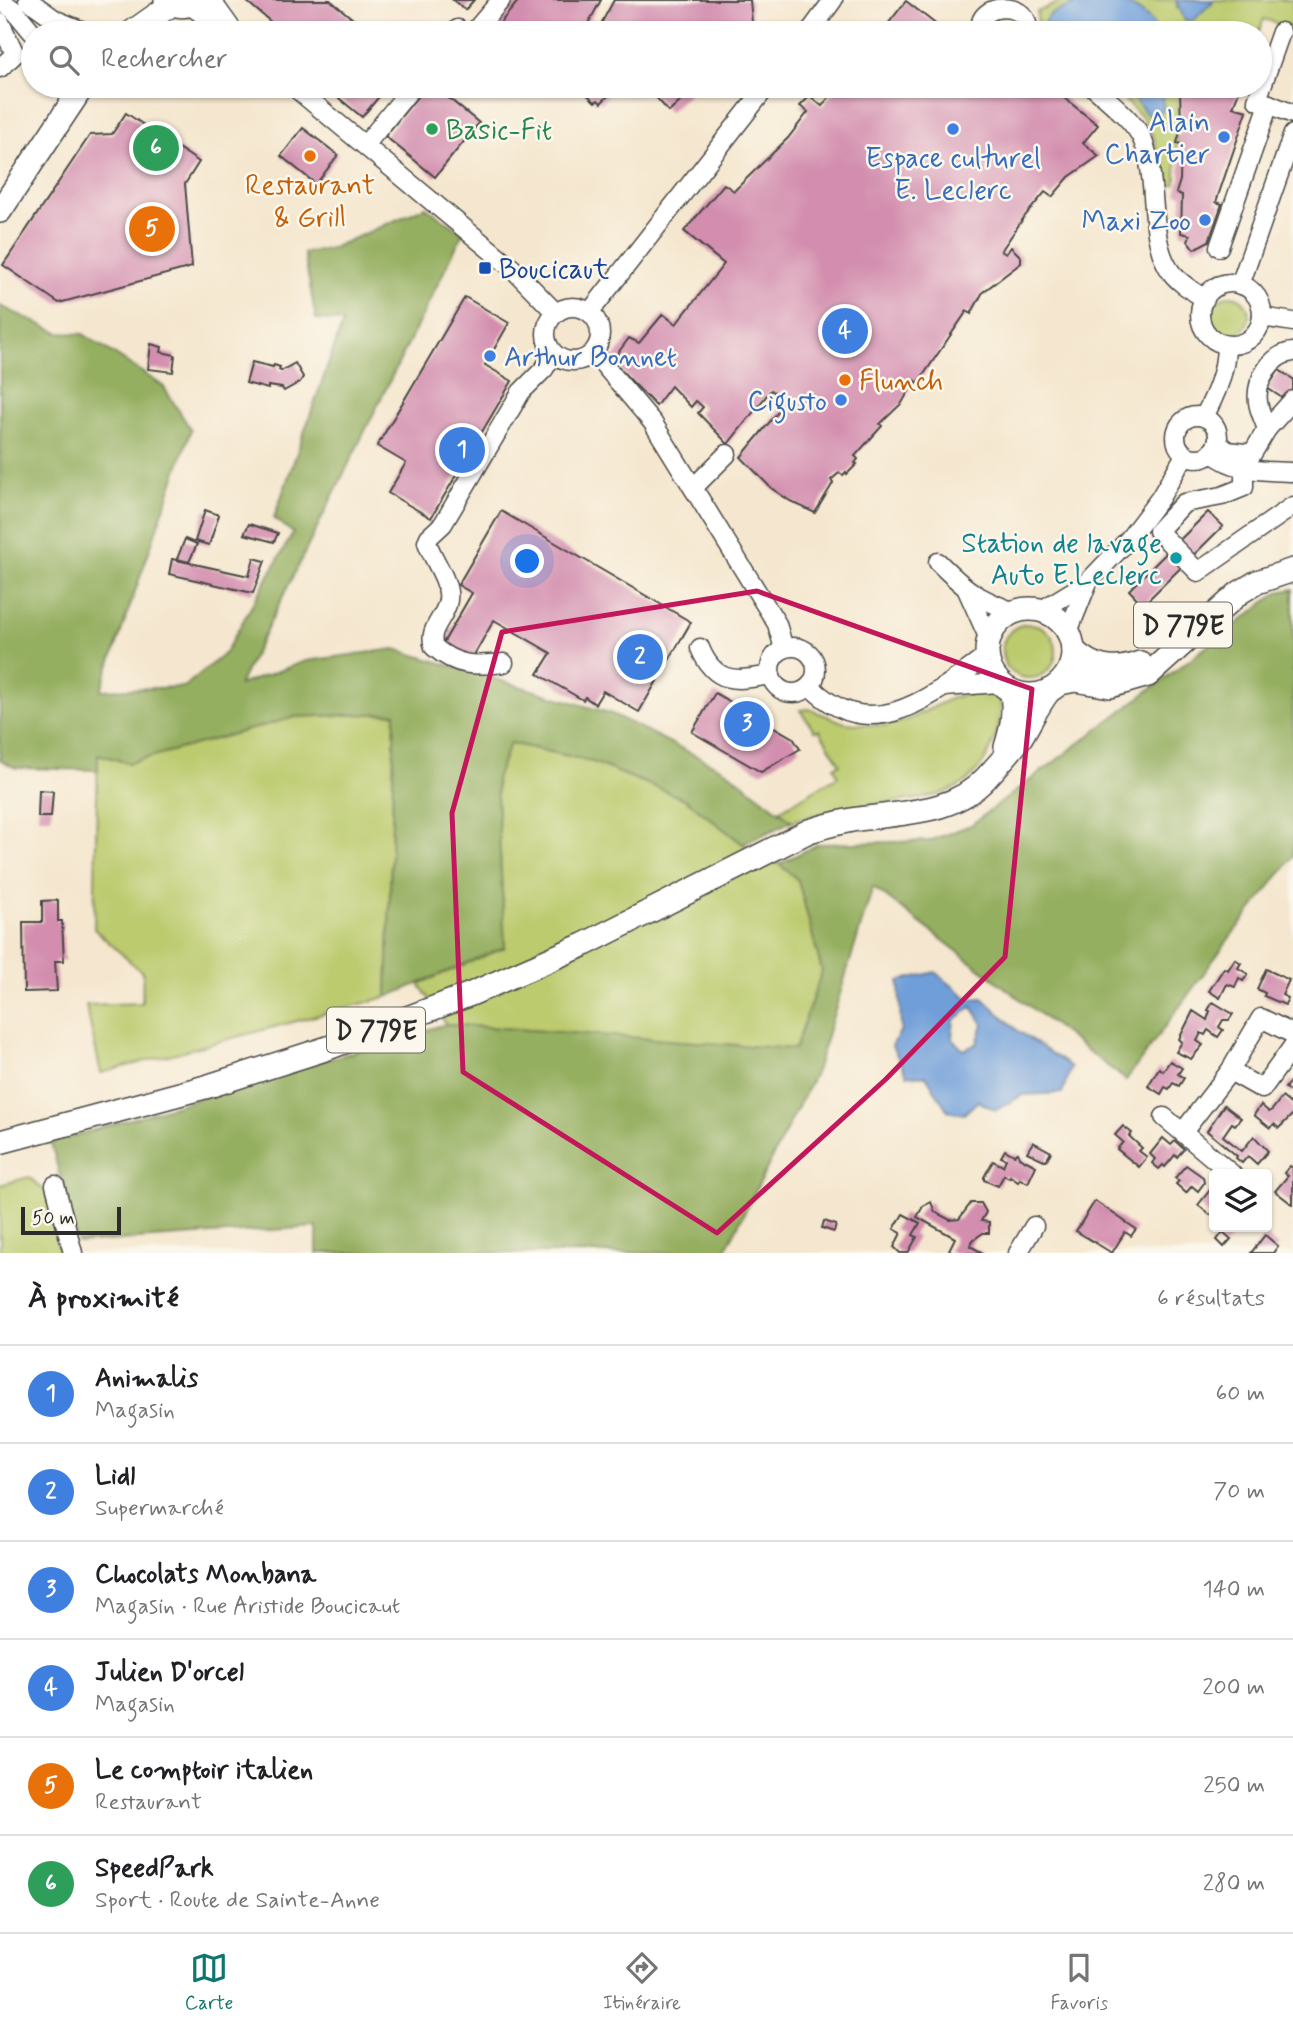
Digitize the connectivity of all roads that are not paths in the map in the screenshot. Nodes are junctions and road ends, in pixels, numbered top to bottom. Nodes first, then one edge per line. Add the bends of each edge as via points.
1 (0, 0) edge
2 (28, 0) edge
3 (147, 0) edge
4 (501, 0) edge
5 (833, 0) edge
6 (187, 2) edge
7 (979, 5) edge
8 (23, 21) edge
9 (58, 21) edge
10 (128, 21) edge
11 (153, 21) edge
12 (213, 21) edge
13 (216, 21) edge
14 (483, 21) edge
15 (817, 21) edge
16 (1027, 21) edge
17 (0, 22) edge
18 (1281, 32) dead end
19 (1272, 58) edge
20 (0, 68) edge
21 (71, 98) edge
22 (308, 98) edge
23 (403, 98) edge
24 (758, 98) edge
25 (1105, 98) edge
26 (1258, 98) edge
27 (1269, 104) junction
28 (1293, 114) edge
29 (1293, 134) edge
30 (366, 144) junction
31 (1242, 180) junction
32 (1274, 191) junction
33 (0, 211) edge
34 (1219, 247) dead end
35 (1240, 285) junction
36 (1205, 299) junction
37 (590, 312) junction
38 (556, 313) junction
39 (1262, 317) junction
40 (1293, 322) edge
41 (1226, 345) junction
42 (1293, 352) edge
43 (594, 353) junction
44 (553, 354) junction
45 (1293, 400) edge
46 (1205, 417) junction
47 (1267, 429) junction
48 (1214, 448) junction
49 (727, 454) dead end
50 (1185, 455) junction
51 (1244, 468) junction
52 (1291, 470) edge
53 (693, 488) junction
54 (1293, 506) edge
55 (1293, 556) edge
56 (938, 562) dead end
57 (1293, 570) edge
58 (1088, 582) junction
59 (967, 590) junction
60 (1040, 611) junction
61 (1014, 612) junction
62 (1070, 641) junction
63 (988, 648) junction
64 (700, 649) dead end
65 (784, 649) junction
66 (504, 663) dead end
67 (771, 675) junction
68 (810, 686) junction
69 (944, 687) junction
70 (1006, 687) junction
71 (1054, 687) junction
72 (1003, 757) junction
73 (1293, 1034) edge
74 (1293, 1046) edge
75 (1230, 1071) junction
76 (1164, 1117) dead end
77 (1183, 1132) junction
78 (0, 1142) edge
79 (1226, 1169) edge
80 (55, 1185) dead end
81 (1034, 1226) dead end
82 (74, 1253) edge
83 (1018, 1253) edge

1 - 8 street
2 - 9 street
3 - 10 main road
4 - 14 street
5 - 15 street
6 - 11 main road
6 - 12 street
6 - 13 street
7 - 16 street via 1005,1 1018,6
17 - 20 street via 15,54
18 - 19 street
21 - 33 main road
22 - 30 street
23 - 30 street
24 - 37 street
25 - 36 street via 1143,138 1161,253 1172,274
26 - 27 street
27 - 28 street
27 - 31 street
29 - 32 street
30 - 38 street via 512,268
31 - 32 street
31 - 34 street
32 - 35 street
35 - 36 street via 1220,286
35 - 39 street via 1257,297
36 - 41 street via 1200,318 1203,327
37 - 38 street via 573,307
37 - 43 street via 601,332
38 - 44 street via 546,333
39 - 40 street
39 - 41 street via 1246,342
41 - 46 street via 1226,362
42 - 47 street via 1270,364 1259,384 1258,401
43 - 44 street via 574,362
43 - 53 street via 653,423
44 - 66 street via 521,392 428,542 449,600 432,635 434,647 474,667
45 - 47 street
46 - 48 street via 1217,430
46 - 50 street via 1193,416 1178,426 1177,445
47 - 48 street via 1252,454
48 - 50 street via 1198,458
48 - 51 street via 1222,462
49 - 53 street
50 - 58 street via 1129,539
51 - 52 street
51 - 54 street via 1244,487 1184,503 1158,531 1198,572
53 - 65 street via 777,624
55 - 62 main road, D 779E via 1250,570 1230,583 1153,654 1126,669 1104,669 1082,659
56 - 59 street
57 - 71 main road, D 779E via 1239,593 1148,675 1110,686 1075,680
58 - 60 street
58 - 62 street
59 - 61 street
59 - 63 street
60 - 61 main road
60 - 62 main road via 1051,615
61 - 63 main road via 995,628
62 - 71 main road via 1070,668
63 - 69 street
63 - 70 main road via 991,670
64 - 67 street via 716,674 732,678
65 - 67 street via 773,660
65 - 68 street via 799,648 811,656 816,674
67 - 68 street via 777,687 789,693
68 - 69 street via 847,711 876,717 901,711
69 - 70 street
70 - 71 main road via 1024,695
70 - 72 main road, D 779E via 1014,706
71 - 72 main road, D 779E
72 - 78 main road, D 779E via 966,795 947,804 809,831 583,945 471,994 328,1048 209,1086
73 - 75 street via 1261,1018
74 - 75 street via 1262,1089
75 - 77 street
76 - 77 street
77 - 79 street
80 - 82 street
81 - 83 street

